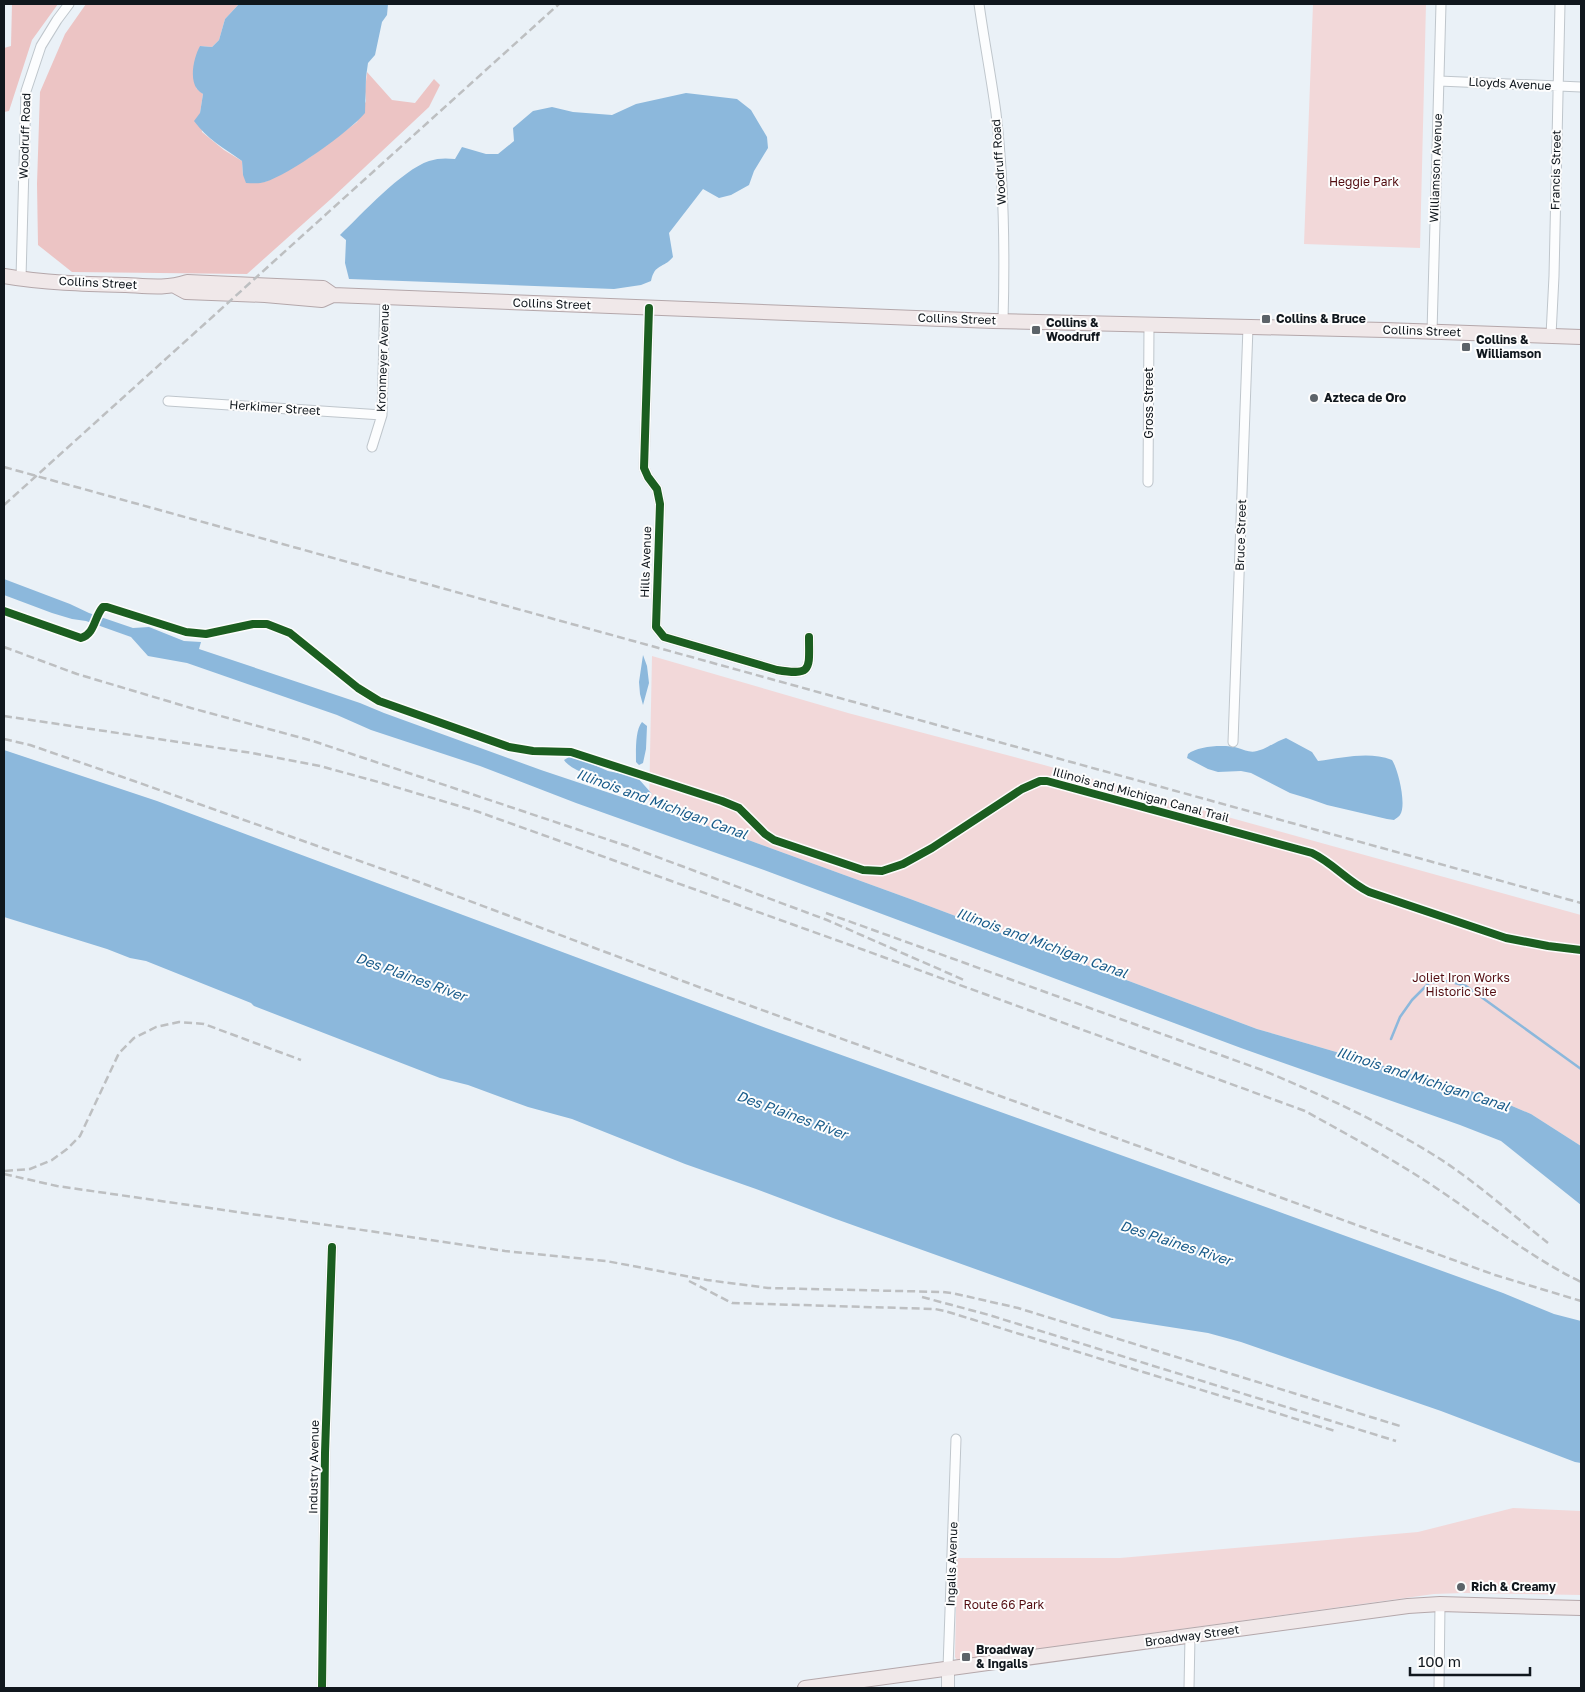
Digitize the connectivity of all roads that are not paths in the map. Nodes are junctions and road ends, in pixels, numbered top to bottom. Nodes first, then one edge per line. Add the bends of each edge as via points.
1 (69, 4) edge
2 (979, 4) edge
3 (1441, 4) edge
4 (1560, 4) edge
5 (1439, 81) junction
6 (1557, 87) junction
7 (1581, 88) edge
8 (4, 276) edge
9 (21, 278) junction
10 (385, 297) junction
11 (649, 308) junction
12 (1003, 321) junction
13 (1149, 325) junction
14 (1248, 327) junction
15 (1432, 332) junction
16 (1551, 335) junction
17 (1581, 337) edge
18 (168, 401) dead end
19 (382, 415) junction
20 (372, 447) dead end
21 (1148, 482) dead end
22 (809, 636) dead end
23 (1233, 742) dead end
24 (332, 1247) dead end
25 (956, 1439) dead end
26 (1440, 1604) junction
27 (1581, 1608) edge
28 (1190, 1636) junction
29 (948, 1668) junction
30 (322, 1688) edge
31 (806, 1688) edge
32 (948, 1688) edge
33 (1189, 1688) edge
34 (1439, 1688) edge

1 - 9 street, Woodruff Road via 41,46 26,91
2 - 12 street, Woodruff Road via 1000,149 1005,262
3 - 5 street, Williamson Avenue
4 - 6 street, Francis Street
5 - 6 street, Lloyds Avenue
5 - 15 street, Williamson Avenue
6 - 7 street, Lloyds Avenue
6 - 16 street, Francis Street
8 - 9 main road, Collins Street
9 - 10 main road, Collins Street via 175,286 186,292 322,300 333,295
10 - 11 main road, Collins Street
10 - 19 street, Kronmeyer Avenue
11 - 12 main road, Collins Street
11 - 22 street, Hills Avenue via 644,468 657,489 660,504 656,627 664,637 791,673 800,673 808,666
12 - 13 main road, Collins Street
13 - 14 main road, Collins Street
13 - 21 street, Gross Street
14 - 15 main road, Collins Street
14 - 23 street, Bruce Street
15 - 16 main road, Collins Street
16 - 17 main road, Collins Street
18 - 19 street, Herkimer Street
19 - 20 street, Kronmeyer Avenue
24 - 30 street, Industry Avenue
25 - 29 street, Ingalls Avenue
26 - 27 main road, Broadway Street
26 - 28 main road, Broadway Street
26 - 34 street
28 - 29 main road, Broadway Street
28 - 33 street
29 - 31 main road, Broadway Street
29 - 32 street, Ingalls Avenue

